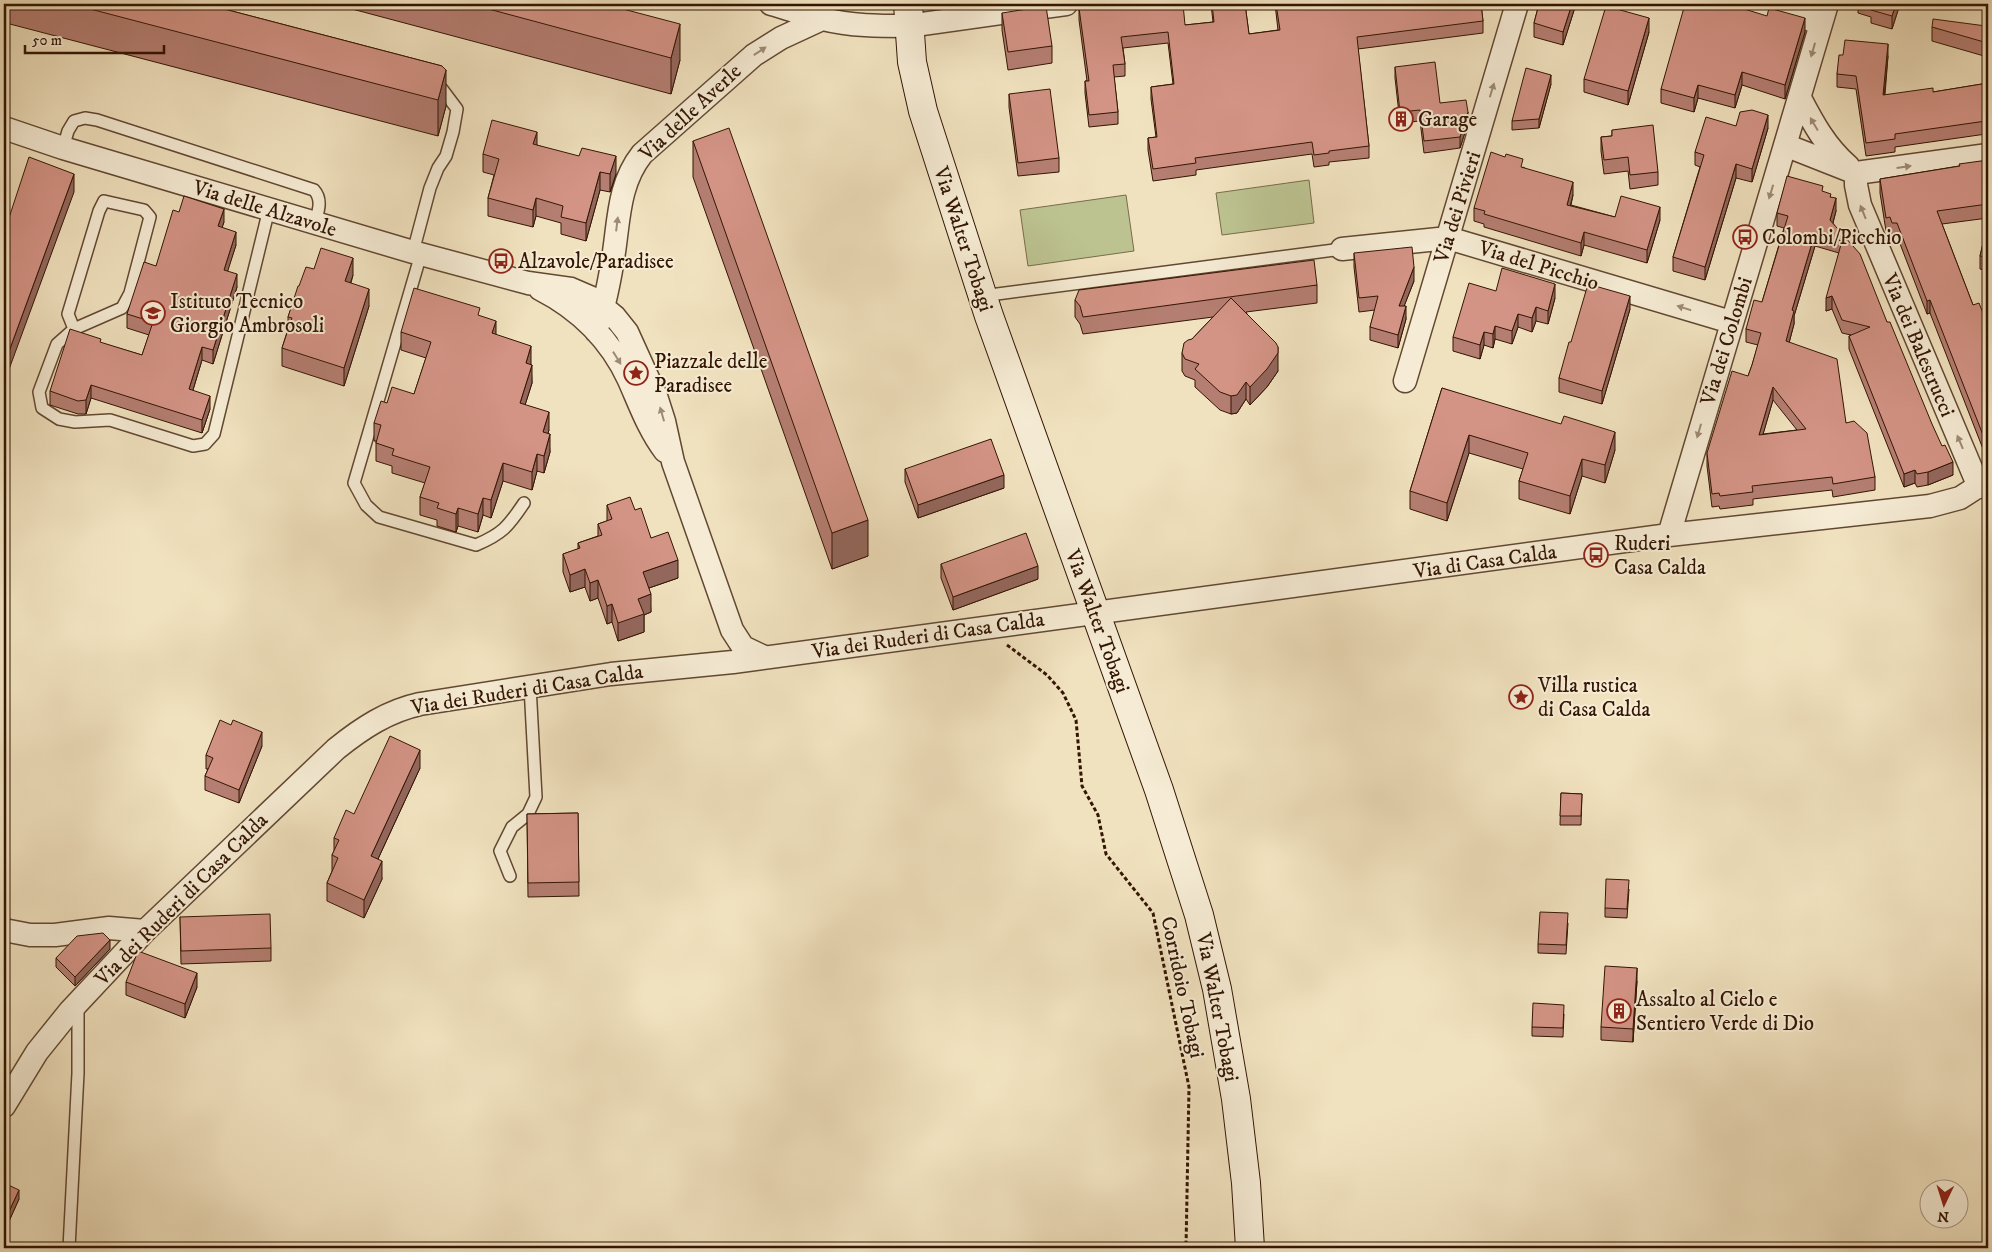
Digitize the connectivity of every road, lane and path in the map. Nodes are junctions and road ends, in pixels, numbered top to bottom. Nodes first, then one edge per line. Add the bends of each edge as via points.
1 (771, 4) edge
2 (1066, 4) edge
3 (1517, 4) edge
4 (1757, 4) edge
5 (1026, 6) edge
6 (1824, 13) edge
7 (908, 15) edge
8 (822, 19) junction
9 (442, 89) edge
10 (1800, 98) junction
11 (4, 128) edge
12 (1785, 145) junction
13 (63, 148) junction
14 (1988, 155) edge
15 (1856, 173) junction
16 (268, 209) junction
17 (315, 223) junction
18 (1448, 238) junction
19 (1342, 249) joint
20 (417, 253) junction
21 (528, 283) junction
22 (982, 296) junction
23 (604, 307) junction
24 (1731, 322) junction
25 (74, 329) junction
26 (596, 331) junction
27 (1405, 381) dead end
28 (673, 462) junction
29 (1984, 484) edge
30 (524, 504) dead end
31 (1669, 535) junction
32 (1095, 612) junction
33 (1004, 643) dead end
34 (764, 657) junction
35 (530, 686) junction
36 (510, 876) dead end
37 (4, 930) edge
38 (145, 931) junction
39 (78, 1002) junction
40 (4, 1106) edge
41 (69, 1248) edge
42 (1186, 1248) edge
43 (1250, 1248) edge

1 - 8 street
2 - 5 street
18 -> 3 street, Via dei Pivieri
4 - 6 street
5 - 7 street
6 -> 10 street, Via dei Colombi
7 - 8 street via 857,24
7 - 22 street, Via Walter Tobagi via 914,74 923,111
23 -> 8 street, Via delle Averle via 620,204 626,180 642,154 754,55
9 - 20 lane via 457,109 446,156 430,188
10 - 12 street, Via dei Colombi
15 -> 10 street via 1829,147
11 - 13 street, Via delle Alzavole
12 - 15 street
12 -> 24 street, Via dei Colombi
13 - 16 street, Via delle Alzavole
13 - 17 lane via 74,121 85,118 97,120 314,190 318,194 319,207
15 -> 14 street
29 -> 15 street, Via dei Balestrucci via 1860,205
16 - 17 street, Via delle Alzavole
16 - 25 lane via 214,434 204,444 193,446 110,420 75,422 59,419 42,408 39,392 57,344
17 - 20 street, Via delle Alzavole
18 - 19 street, Via del Picchio
24 -> 18 street, Via del Picchio
18 - 27 street, Via dei Pivieri
19 - 22 lane
20 - 21 street, Via delle Alzavole
20 - 30 lane via 354,483 366,505 378,517 476,545 509,526
21 - 23 street via 580,292
21 - 26 street via 566,304
22 - 32 street, Via Walter Tobagi
23 - 26 street, Via delle Averle
28 -> 23 street via 660,408 633,341
24 -> 31 street, Via dei Colombi
25 - 25 lane via 122,308 130,293 150,217 144,210 104,201 68,314
26 -> 28 street via 616,356 650,428
28 - 34 street via 734,635 747,650
29 - 31 street, Via di Casa Calda via 1960,498 1930,506
31 - 32 street, Via di Casa Calda
32 - 34 street, Via dei Ruderi di Casa Calda
32 - 43 street, Via Walter Tobagi via 1178,843 1206,940 1236,1098
33 - 42 path, Corridoio Tobagi via 1047,676 1063,693 1076,720 1082,786 1098,815 1106,854 1153,913 1189,1087
34 - 35 street, Via dei Ruderi di Casa Calda
35 - 36 lane via 536,797 528,814 512,827 500,851
35 - 38 street, Via dei Ruderi di Casa Calda via 410,706 368,725 331,754
37 - 38 street via 55,935 109,928
38 - 39 street, Via dei Ruderi di Casa Calda
39 - 40 street, Via dei Ruderi di Casa Calda via 20,1076
39 - 41 lane via 78,1073

